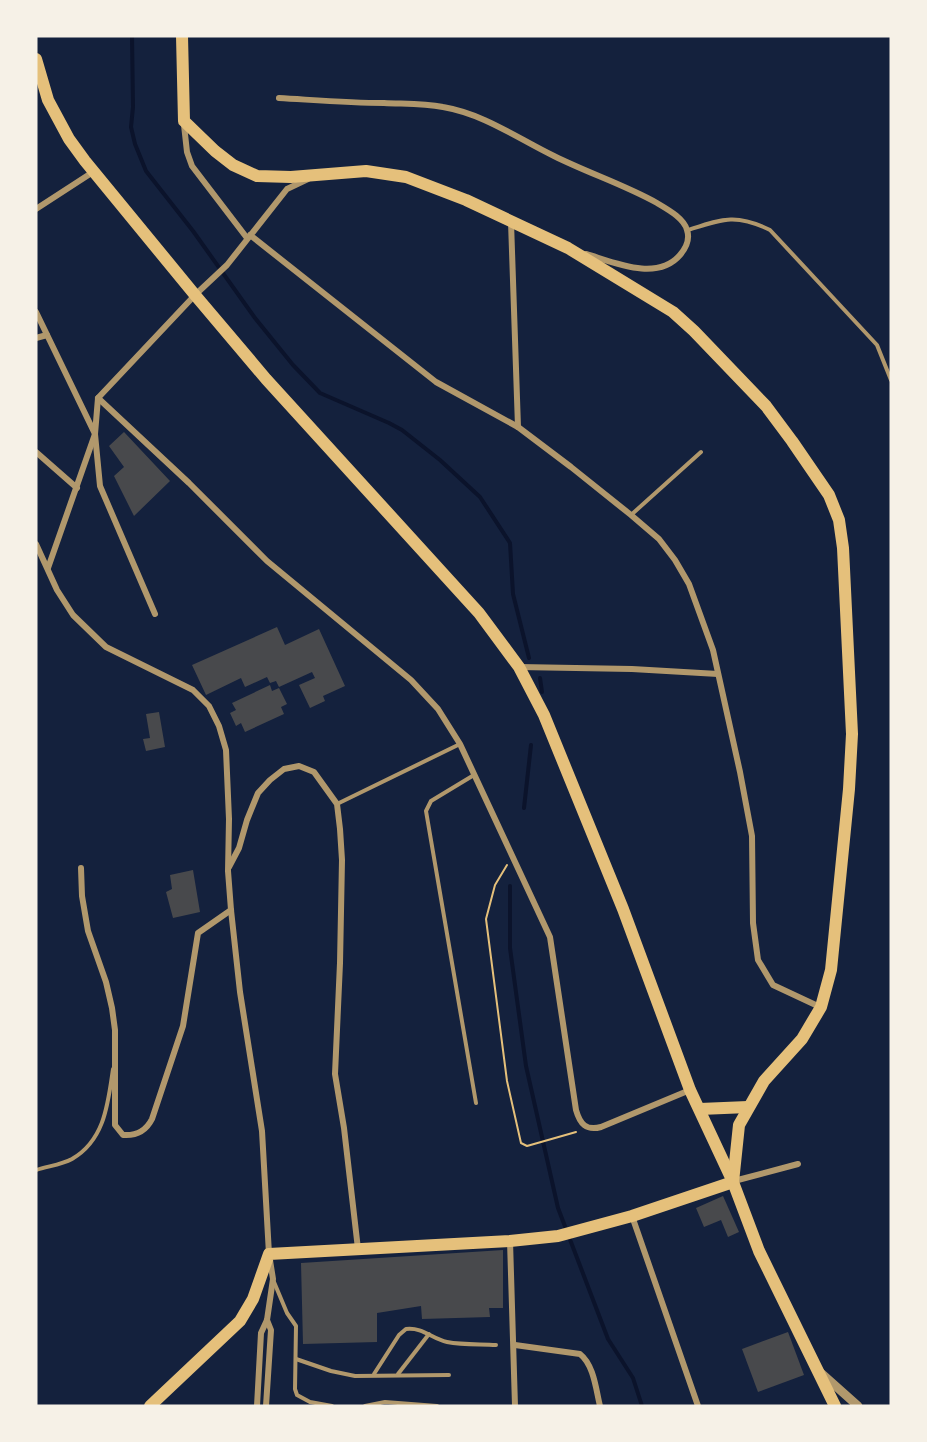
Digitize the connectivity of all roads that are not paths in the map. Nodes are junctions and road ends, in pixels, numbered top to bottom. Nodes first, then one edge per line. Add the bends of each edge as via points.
1 (182, 36) edge
2 (36, 59) edge
3 (279, 98) dead end
4 (184, 121) junction
5 (94, 171) junction
6 (319, 174) junction
7 (36, 209) edge
8 (511, 222) junction
9 (688, 230) junction
10 (248, 236) junction
11 (568, 248) junction
12 (195, 295) junction
13 (36, 312) edge
14 (47, 335) junction
15 (36, 338) edge
16 (891, 380) edge
17 (98, 398) junction
18 (518, 427) junction
19 (95, 434) junction
20 (36, 452) edge
21 (702, 452) dead end
22 (77, 488) junction
23 (631, 514) junction
24 (36, 544) edge
25 (48, 568) junction
26 (155, 614) dead end
27 (519, 667) junction
28 (718, 674) junction
29 (460, 744) junction
30 (474, 775) junction
31 (337, 804) junction
32 (81, 868) dead end
33 (228, 871) junction
34 (231, 910) junction
35 (821, 1007) junction
36 (114, 1059) junction
37 (690, 1090) junction
38 (476, 1103) dead end
39 (748, 1107) junction
40 (700, 1109) junction
41 (798, 1164) dead end
42 (36, 1170) edge
43 (733, 1182) junction
44 (632, 1215) junction
45 (510, 1241) junction
46 (358, 1249) junction
47 (269, 1254) junction
48 (273, 1279) junction
49 (267, 1320) junction
50 (429, 1334) junction
51 (496, 1345) dead end
52 (515, 1345) junction
53 (296, 1359) junction
54 (819, 1371) junction
55 (374, 1375) junction
56 (397, 1375) junction
57 (449, 1375) dead end
58 (153, 1405) edge
59 (256, 1406) edge
60 (266, 1406) edge
61 (332, 1406) edge
62 (365, 1406) edge
63 (437, 1406) edge
64 (516, 1406) edge
65 (600, 1406) edge
66 (698, 1406) edge
67 (835, 1406) edge
68 (858, 1406) edge

1 - 4 main road
2 - 5 main road via 48,100 69,139
3 - 9 street via 417,103 469,113 658,204 683,221
4 - 6 main road via 232,165 256,176
4 - 10 street via 192,166
5 - 7 street
5 - 12 main road
6 - 8 main road via 366,171 406,177
6 - 10 street via 287,189
8 - 11 main road
8 - 18 street
9 - 11 street via 687,243 676,259 656,268 626,265
9 - 16 lane via 722,219 750,220 770,230 877,345
10 - 12 street via 227,264
10 - 18 street via 436,382
11 - 35 main road via 673,312 694,330 766,406 829,495 839,520 852,734 831,970
12 - 17 street
12 - 27 main road via 479,613
13 - 14 street
14 - 15 street
14 - 19 street
17 - 19 street
17 - 29 street via 267,561 411,680 438,709
18 - 23 street
19 - 22 street
19 - 26 street via 100,486
20 - 22 street
21 - 23 lane
22 - 25 street
23 - 28 street via 659,539 689,584
24 - 25 street
25 - 33 street via 57,590 90,634 106,647 193,690 209,706 226,750
27 - 28 street
27 - 37 main road via 544,715 623,909
28 - 35 street via 752,836 753,924 758,960 772,985
29 - 30 street
29 - 31 lane
30 - 37 street via 550,937 581,1124 595,1129
30 - 38 lane via 431,801 426,811
31 - 33 street via 314,772 299,766 284,769 258,793
31 - 46 street via 342,860 335,1074
32 - 36 street via 88,931 112,1008
33 - 34 street
34 - 36 street via 198,933 183,1026 152,1119 133,1136 123,1135 115,1125
34 - 47 street via 262,1131
35 - 39 main road
36 - 42 lane via 104,1121 92,1142 71,1160
37 - 40 main road
39 - 40 main road
39 - 43 main road via 739,1125
40 - 43 main road
41 - 43 street
43 - 44 main road
43 - 54 main road via 759,1251
44 - 45 main road via 558,1236
44 - 66 street
45 - 46 main road
45 - 52 street
46 - 47 main road
47 - 48 street
47 - 58 main road via 253,1299 240,1321
48 - 49 street
48 - 53 lane via 296,1326
49 - 59 street via 261,1333
49 - 60 street via 271,1330
50 - 51 lane via 452,1343
50 - 55 lane via 406,1329
50 - 56 lane
52 - 64 street
52 - 65 street via 580,1354 590,1368
53 - 55 lane via 355,1376
53 - 61 lane via 297,1395
54 - 67 main road
54 - 68 street
55 - 56 lane
56 - 57 lane
62 - 63 lane via 385,1402

